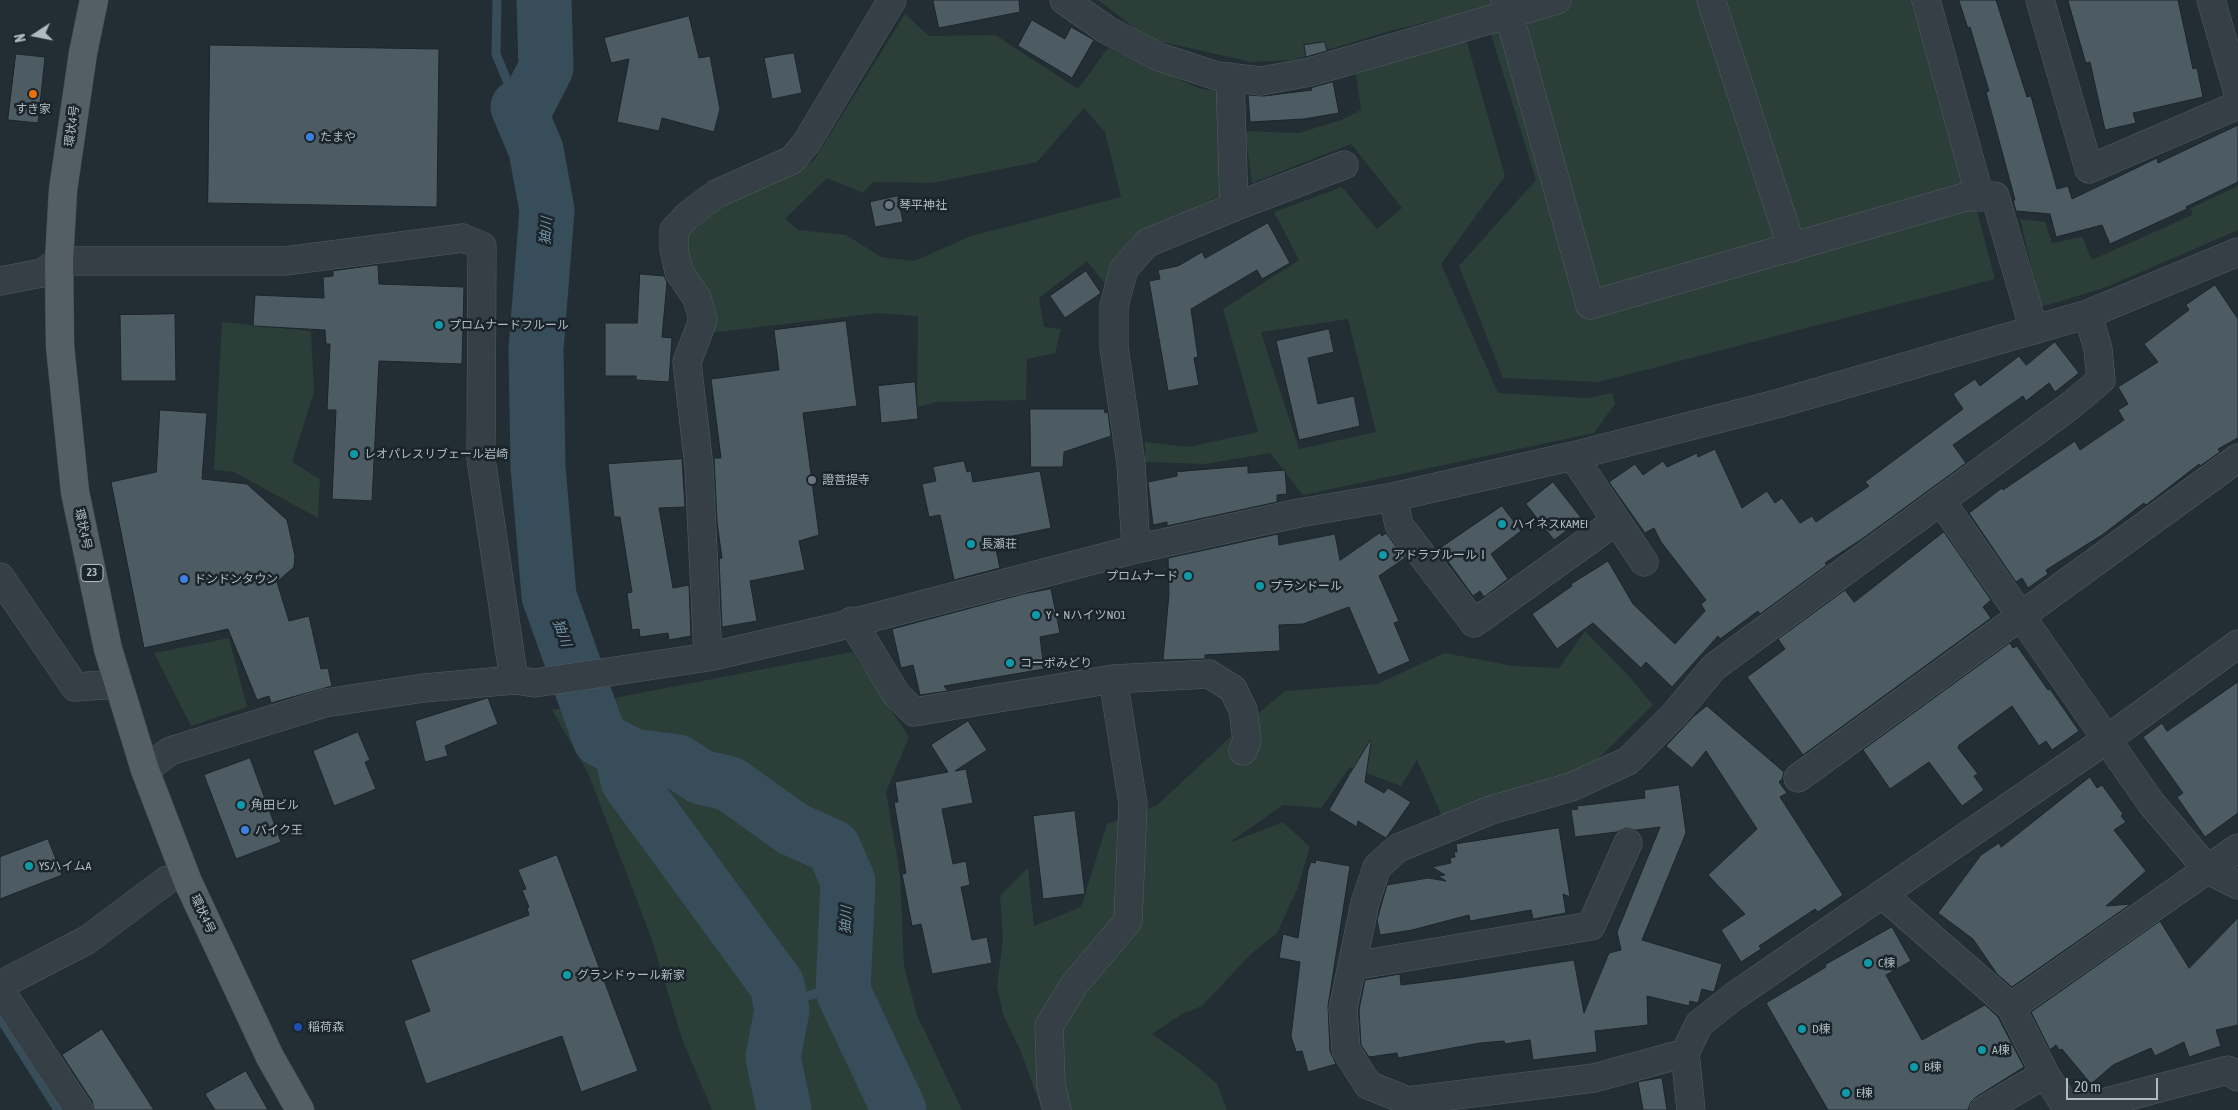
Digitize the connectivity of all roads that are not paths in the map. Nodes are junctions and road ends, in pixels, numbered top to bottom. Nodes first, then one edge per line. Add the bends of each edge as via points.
1 (94, 0) edge
2 (892, 0) edge
3 (1064, 0) edge
4 (1557, 0) edge
5 (1711, 0) edge
6 (1926, 0) edge
7 (2040, 0) edge
8 (2211, 0) edge
9 (1507, 7) edge
10 (1230, 77) junction
11 (2238, 93) edge
12 (2238, 105) edge
13 (1344, 165) dead end
14 (1980, 197) junction
15 (1234, 207) junction
16 (1792, 248) junction
17 (2238, 252) edge
18 (59, 261) junction
19 (0, 280) edge
20 (2088, 314) junction
21 (2034, 330) junction
22 (1573, 456) junction
23 (2238, 458) edge
24 (1393, 496) junction
25 (1941, 501) junction
26 (1616, 521) junction
27 (1136, 549) junction
28 (1644, 562) dead end
29 (0, 577) edge
30 (2020, 616) junction
31 (852, 621) junction
32 (2238, 644) edge
33 (708, 657) junction
34 (1113, 679) junction
35 (524, 682) junction
36 (118, 684) junction
37 (2106, 740) junction
38 (1242, 751) dead end
39 (144, 770) junction
40 (1798, 778) dead end
41 (1628, 843) dead end
42 (2238, 848) edge
43 (2208, 870) junction
44 (166, 880) dead end
45 (2238, 885) edge
46 (1883, 895) junction
47 (1353, 966) junction
48 (0, 985) edge
49 (0, 990) edge
50 (2012, 1007) junction
51 (11, 1022) edge
52 (1685, 1053) junction
53 (2045, 1074) junction
54 (2238, 1078) edge
55 (1409, 1105) edge
56 (79, 1110) edge
57 (300, 1110) edge
58 (1056, 1110) edge
59 (1690, 1110) edge
60 (1984, 1110) edge

1 - 18 main road, 環状4号 / 23 via 63,190
2 - 33 street via 807,142 792,160 716,194 674,230 679,272 697,298 703,320 687,362 699,466
3 - 10 street via 1107,30 1159,57 1217,76
4 - 9 street
5 - 16 street
6 - 14 street
7 - 12 street via 2090,169
8 - 11 street
9 - 10 street via 1310,72 1261,81
9 - 16 street via 1590,305
10 - 15 street
13 - 15 street
14 - 16 street via 1965,198
14 - 21 street via 1995,196
15 - 27 street via 1147,243 1124,269 1114,306 1114,347 1131,464
17 - 20 street
18 - 19 street via 42,273
18 - 35 street via 285,261 463,238 482,246 481,459
18 - 36 main road, 環状4号 / 23 via 60,346 76,492
20 - 21 street
20 - 25 street via 2098,349 2101,380
21 - 22 street via 1780,404
22 - 24 street
22 - 26 street
23 - 30 street
24 - 26 street via 1399,525 1474,623
24 - 27 street
25 - 30 street
25 - 47 street via 1714,667 1674,715 1628,761 1571,787 1491,810 1398,848 1378,867 1365,903
26 - 28 street
27 - 31 street
29 - 36 street via 75,687
30 - 37 street
30 - 40 street
31 - 33 street
31 - 34 street via 896,694 914,712
32 - 37 street
33 - 35 street
34 - 38 street via 1209,674 1232,689 1244,710 1247,741
34 - 58 street via 1133,804 1128,921 1074,985 1049,1026 1051,1085
35 - 39 street via 424,688 325,703 170,751
36 - 39 main road, 環状4号 / 23
37 - 43 street via 2151,803
37 - 46 street
39 - 57 main road, 環状4号 / 23 via 188,882 270,1057
41 - 47 street via 1591,926
42 - 43 street
43 - 45 street
43 - 50 street
44 - 48 street via 87,940
46 - 50 street
46 - 52 street via 1726,1003 1700,1024
47 - 55 street via 1343,1009 1346,1050 1368,1085
49 - 51 street
50 - 53 street
51 - 56 street
52 - 55 street via 1594,1078
52 - 59 street
53 - 54 street via 2065,1105 2087,1107 2228,1070
53 - 60 street

